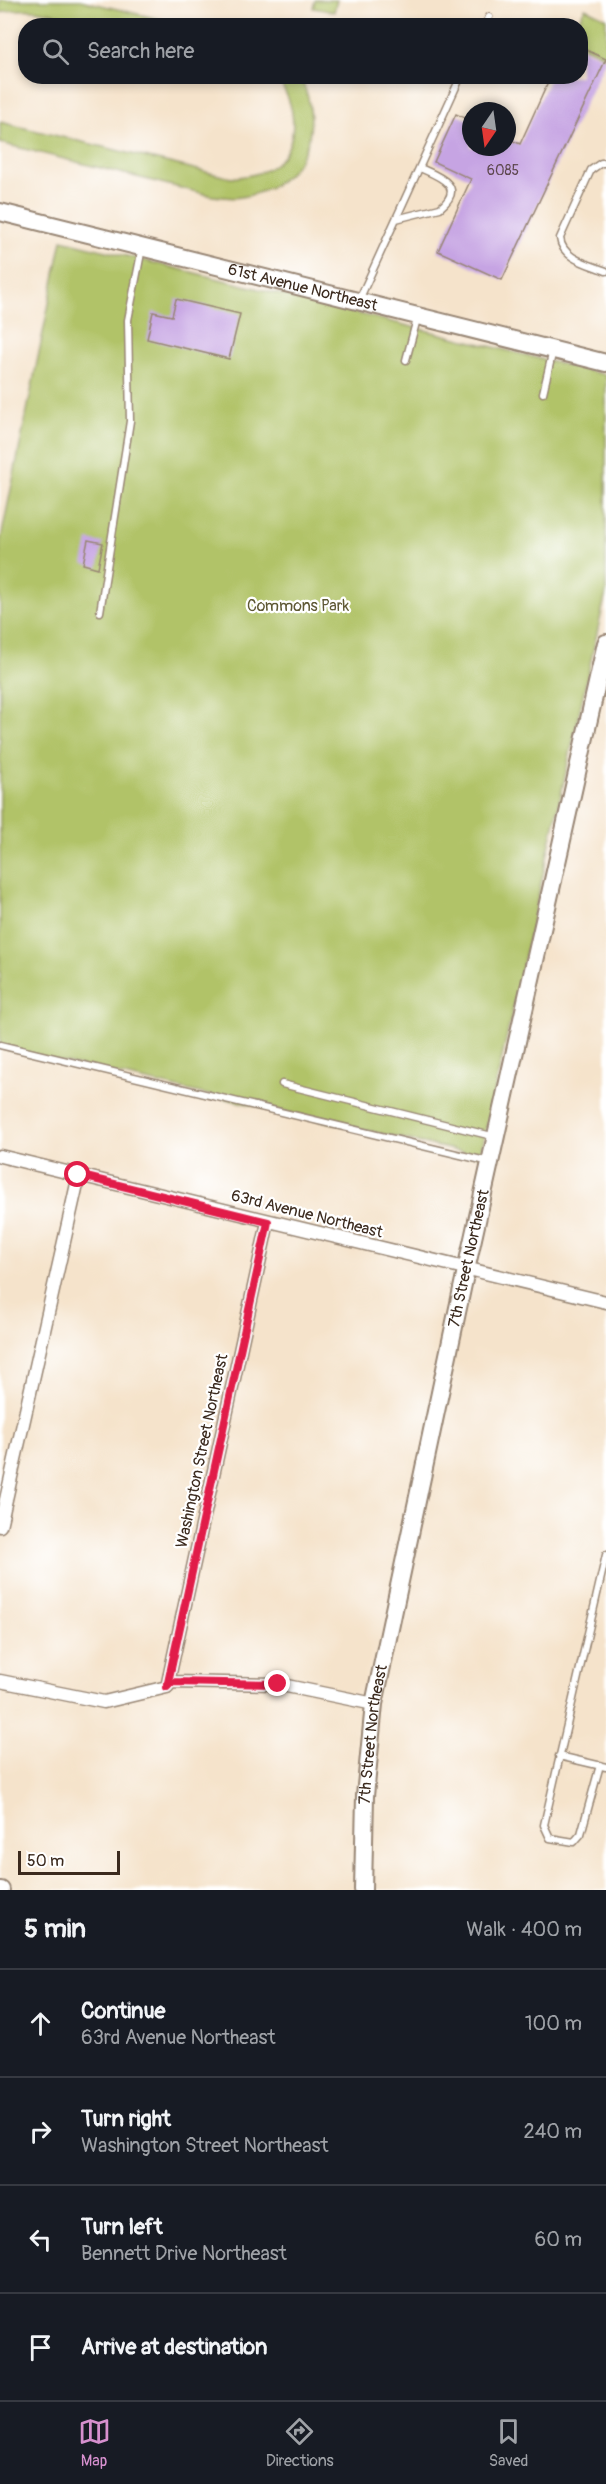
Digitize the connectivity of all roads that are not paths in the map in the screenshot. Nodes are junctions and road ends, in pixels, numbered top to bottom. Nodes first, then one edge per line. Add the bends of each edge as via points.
1 (457, 84) edge
2 (606, 163) edge
3 (420, 168) junction
4 (0, 212) edge
5 (396, 219) junction
6 (142, 247) junction
7 (606, 271) edge
8 (359, 300) junction
9 (417, 315) junction
10 (553, 350) junction
11 (406, 360) dead end
12 (606, 363) edge
13 (543, 393) dead end
14 (100, 612) dead end
15 (606, 643) edge
16 (0, 1045) edge
17 (282, 1084) dead end
18 (496, 1137) junction
19 (0, 1156) edge
20 (491, 1162) junction
21 (78, 1175) junction
22 (268, 1222) junction
23 (466, 1270) junction
24 (606, 1302) edge
25 (0, 1526) edge
26 (606, 1555) edge
27 (0, 1681) edge
28 (167, 1687) junction
29 (374, 1704) junction
30 (559, 1756) junction
31 (603, 1766) edge
32 (361, 1886) edge

1 - 3 lane
2 - 7 lane via 591,170 560,238 565,253
3 - 5 lane
3 - 5 lane via 450,184 446,203
4 - 6 street, 61st Avenue Northeast
5 - 8 lane
6 - 8 street, 61st Avenue Northeast
6 - 14 lane via 128,320 128,432
8 - 9 street, 61st Avenue Northeast
9 - 10 street, 61st Avenue Northeast
9 - 11 lane
10 - 12 street, 61st Avenue Northeast
10 - 13 lane
15 - 18 street, 7th Street Northeast
16 - 20 lane
17 - 18 lane
18 - 20 street, 7th Street Northeast
19 - 21 street, 63rd Avenue Northeast
20 - 23 street, 7th Street Northeast
21 - 22 street, 63rd Avenue Northeast
21 - 25 street
22 - 23 street, 63rd Avenue Northeast
22 - 28 street, Washington Street Northeast
23 - 24 street, 63rd Avenue Northeast
23 - 29 street, 7th Street Northeast
26 - 30 lane
27 - 28 street via 104,1702
28 - 29 street via 171,1682 278,1684
29 - 32 street, 7th Street Northeast
30 - 31 lane
30 - 31 lane via 544,1825 550,1838 574,1842 581,1834

